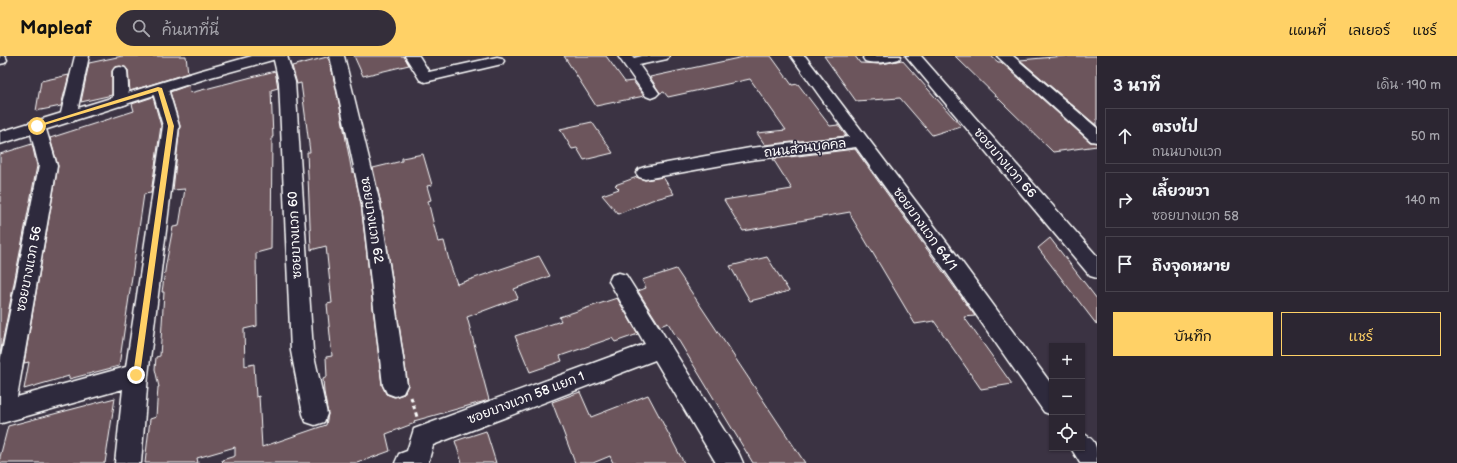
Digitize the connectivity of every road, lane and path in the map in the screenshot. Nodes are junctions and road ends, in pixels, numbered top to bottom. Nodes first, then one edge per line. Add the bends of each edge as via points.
1 (82, 56) edge
2 (270, 56) edge
3 (280, 56) edge
4 (337, 56) edge
5 (412, 56) edge
6 (662, 56) edge
7 (798, 56) edge
8 (894, 56) edge
9 (913, 56) edge
10 (1004, 56) edge
11 (870, 58) dead end
12 (628, 59) edge
13 (497, 61) dead end
14 (120, 71) dead end
15 (160, 88) junction
16 (651, 93) dead end
17 (120, 101) junction
18 (68, 117) junction
19 (37, 126) junction
20 (1097, 136) edge
21 (0, 138) edge
22 (860, 141) junction
23 (645, 174) dead end
24 (1097, 270) edge
25 (619, 281) dead end
26 (660, 348) junction
27 (136, 375) junction
28 (395, 385) joint
29 (1049, 400) edge
30 (315, 414) dead end
31 (1085, 449) edge
32 (417, 456) edge
33 (128, 463) edge
34 (730, 463) edge
35 (1095, 463) edge

1 - 18 street
2 - 15 main road
3 - 30 street, ซอยบางแวก 60 via 287,82 302,351
4 - 28 street, ซอยบางแวก 62 via 371,204
5 - 13 street via 426,77
6 - 12 street
7 - 22 street, ซอยบางแวก 64/1
8 - 11 street
9 - 24 street, ซอยบางแวก 66
10 - 20 street
12 - 16 street
14 - 17 street
15 - 17 main road
15 - 27 street via 171,126
17 - 18 main road
18 - 19 main road
19 - 21 main road
19 - 27 street, ซอยบางแวก 56 via 48,166 2,412
22 - 23 street, ถนนส่วนบุคคล via 750,154
22 - 29 street, ซอยบางแวก 64/1
25 - 26 street
26 - 32 street, ซอยบางแวก 58 แยก 1
26 - 34 street
27 - 33 street
28 - 32 path via 406,381
31 - 35 street

